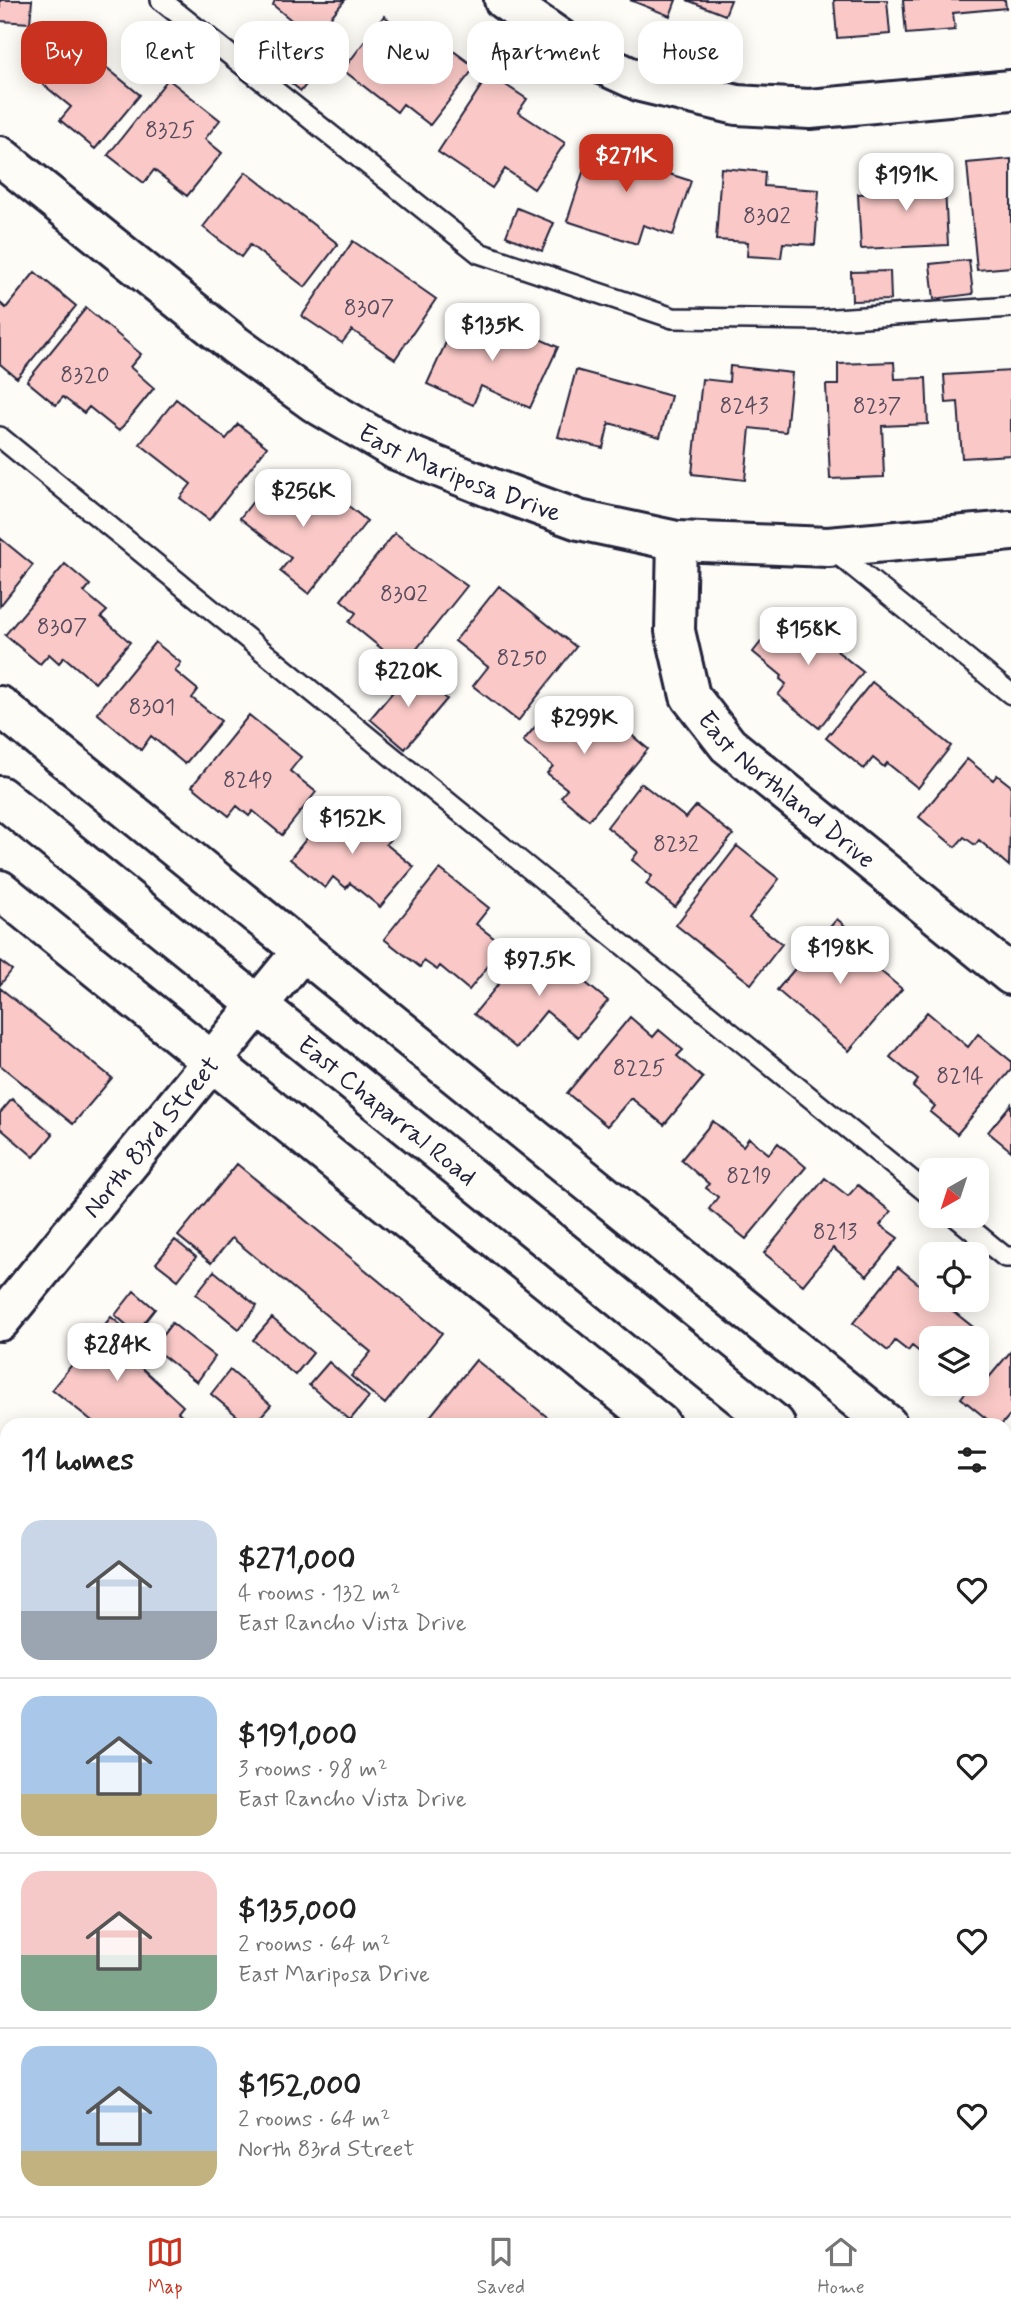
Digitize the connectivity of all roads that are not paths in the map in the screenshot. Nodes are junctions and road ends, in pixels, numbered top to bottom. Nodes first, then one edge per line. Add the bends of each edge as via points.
1 (161, 0) edge
2 (504, 0) edge
3 (1011, 90) edge
4 (0, 156) edge
5 (1011, 307) edge
6 (0, 438) edge
7 (1011, 531) edge
8 (677, 541) junction
9 (828, 547) junction
10 (1011, 694) edge
11 (0, 706) edge
12 (0, 796) edge
13 (0, 890) edge
14 (302, 951) junction
15 (1011, 975) edge
16 (258, 1005) junction
17 (211, 1062) junction
18 (919, 1186) edge
19 (970, 1228) edge
20 (1011, 1257) edge
21 (0, 1321) edge
22 (653, 1418) edge
23 (768, 1418) edge
24 (880, 1418) edge

1 - 5 lane via 479,253 673,318 820,320
2 - 3 street via 586,57 641,82 737,105 810,109
4 - 8 street, East Mariposa Drive via 235,345 314,402 385,443 579,520
6 - 18 lane
7 - 9 street, East Mariposa Drive
8 - 9 street, East Mariposa Drive
8 - 15 street, East Northland Drive via 675,631 690,696 727,745
9 - 10 lane
11 - 14 street
12 - 16 street, East Chaparral Road
13 - 17 street
14 - 16 street, North 83rd Street
14 - 24 street
16 - 17 street, North 83rd Street
16 - 23 street, East Chaparral Road
17 - 21 street, North 83rd Street
17 - 22 street
19 - 20 lane

